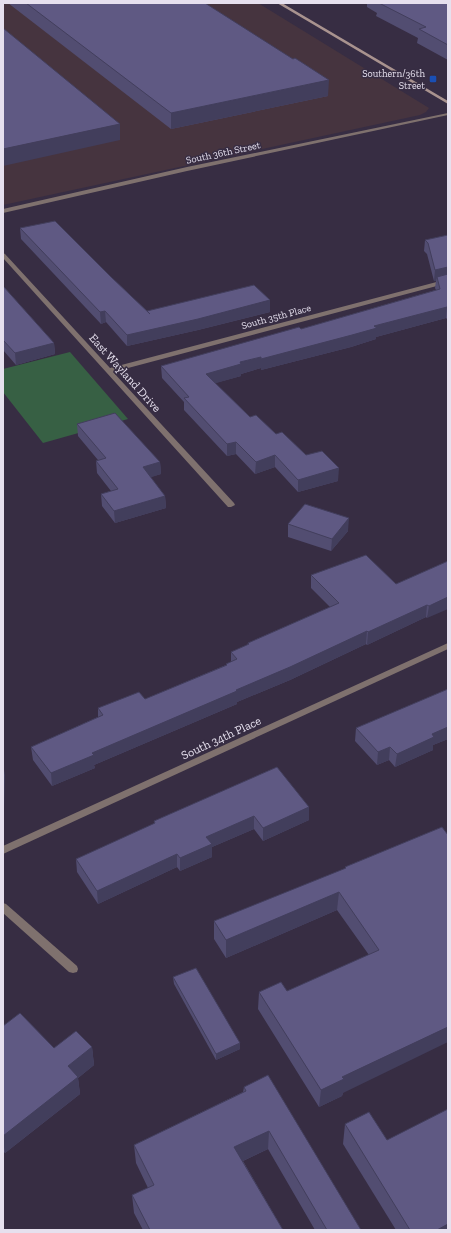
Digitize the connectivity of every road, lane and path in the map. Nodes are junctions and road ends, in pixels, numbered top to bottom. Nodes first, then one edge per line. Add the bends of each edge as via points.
1 (280, 3) edge
2 (448, 103) edge
3 (448, 114) edge
4 (3, 211) edge
5 (3, 255) edge
6 (448, 281) edge
7 (108, 371) junction
8 (231, 505) dead end
9 (448, 646) edge
10 (3, 850) edge
11 (3, 907) edge
12 (73, 969) dead end

1 - 2 main road
3 - 4 street, South 36th Street
5 - 7 street, East Wayland Drive
6 - 7 street, South 35th Place
7 - 8 street, East Wayland Drive
9 - 10 street, South 34th Place
11 - 12 street

